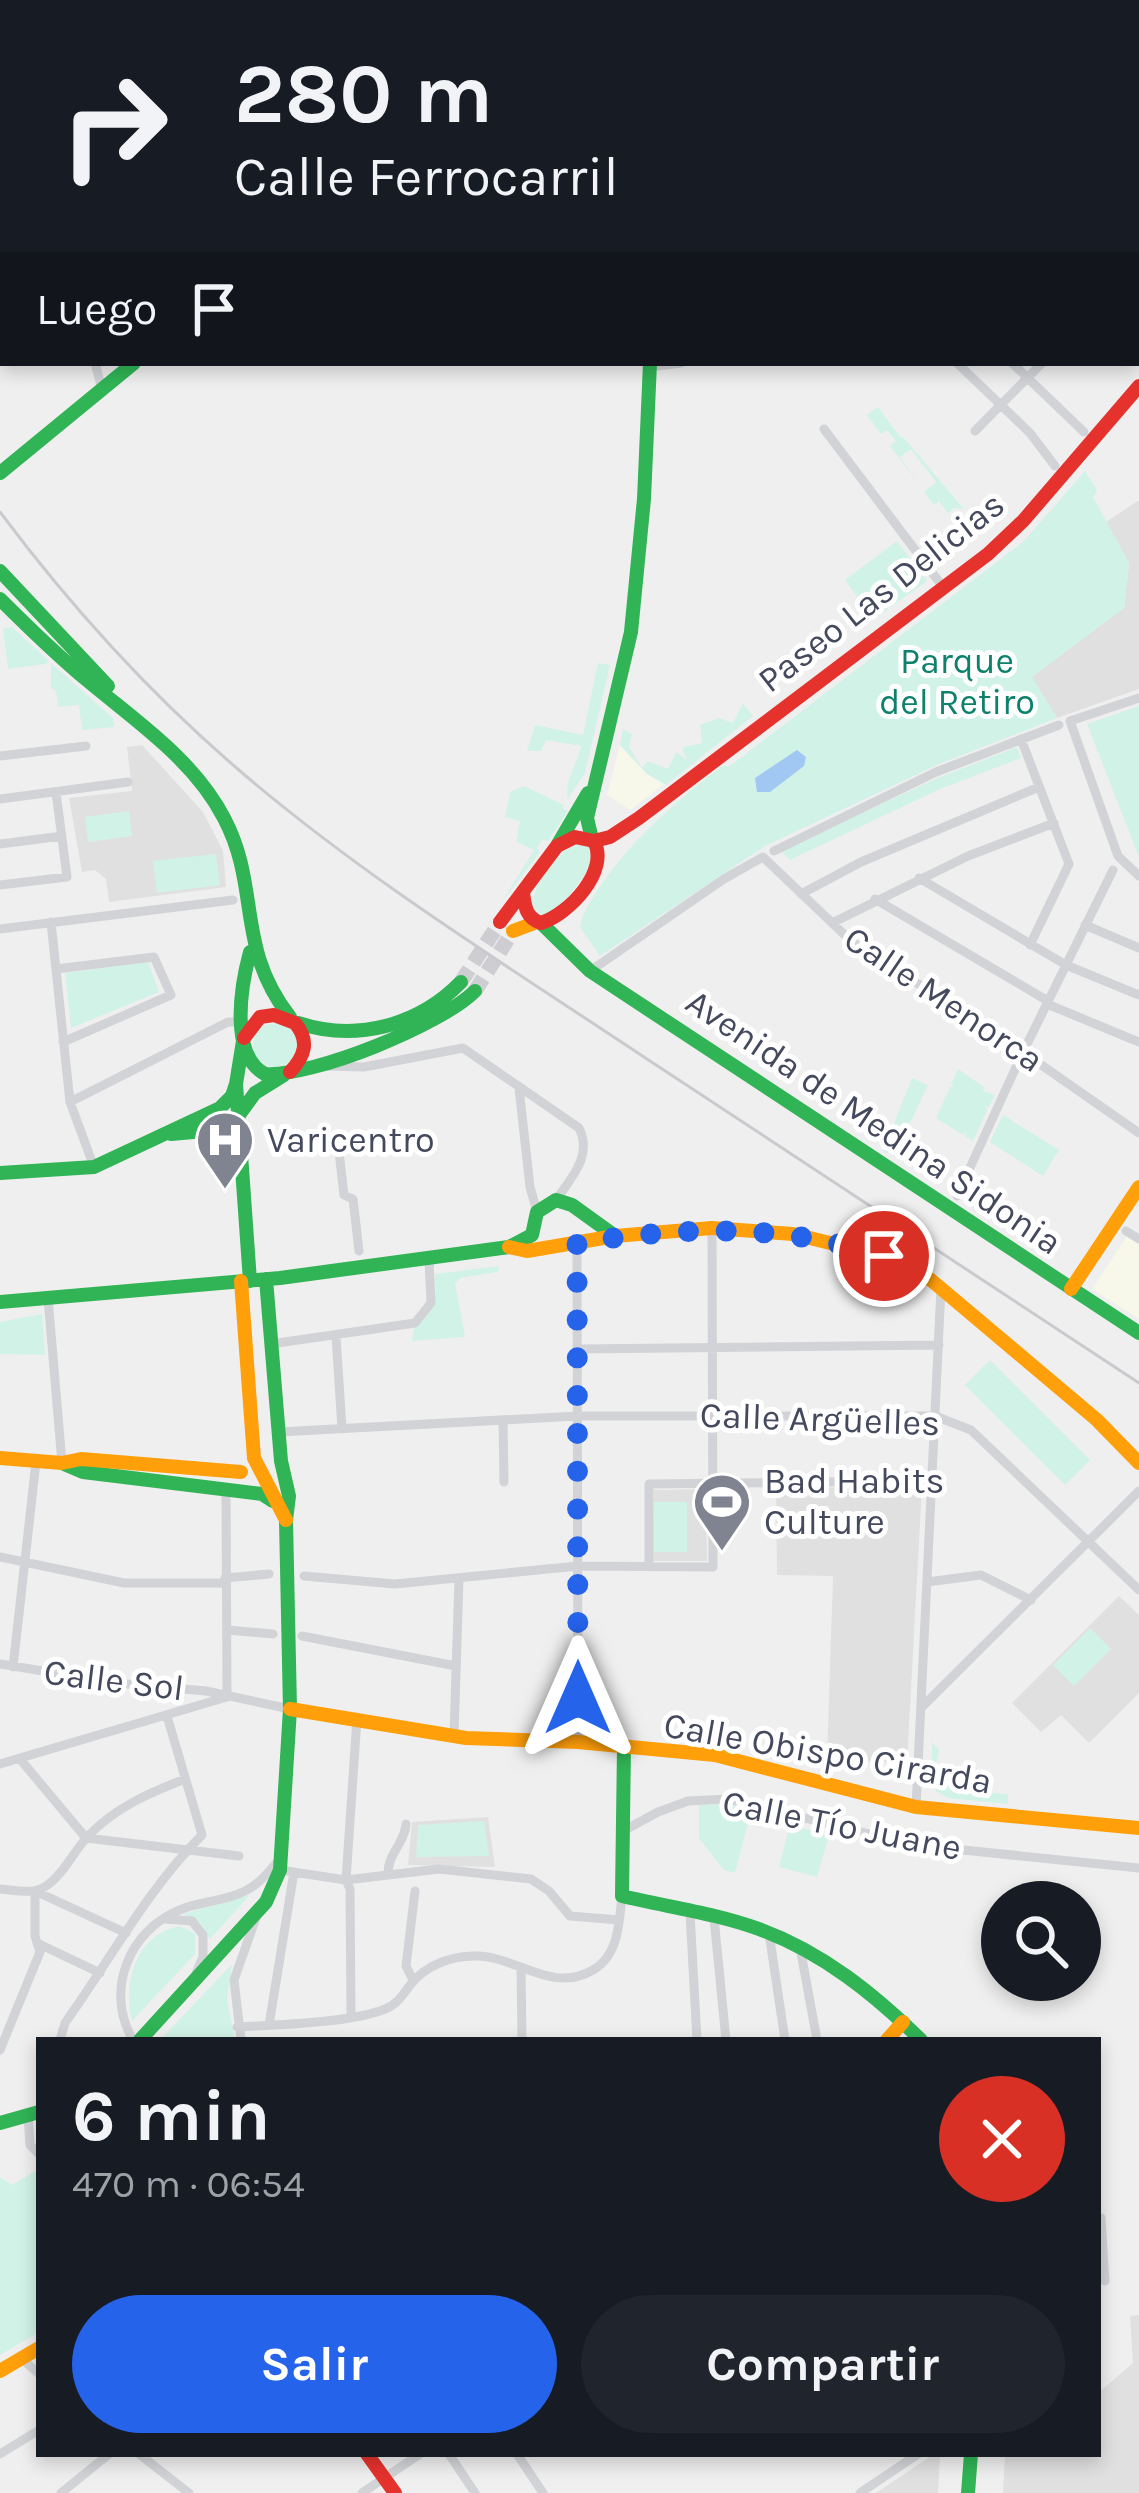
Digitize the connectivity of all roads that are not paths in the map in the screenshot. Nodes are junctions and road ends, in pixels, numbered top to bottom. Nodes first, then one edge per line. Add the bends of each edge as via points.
1 (96, 366) edge
2 (130, 366) edge
3 (650, 366) edge
4 (960, 366) edge
5 (1015, 366) edge
6 (1039, 366) edge
7 (1028, 378) junction
8 (1139, 387) edge
9 (102, 389) junction
10 (1001, 405) junction
11 (824, 429) dead end
12 (975, 431) dead end
13 (1084, 432) dead end
14 (1055, 466) dead end
15 (0, 473) edge
16 (0, 571) edge
17 (944, 587) junction
18 (0, 599) edge
19 (0, 611) edge
20 (21, 620) junction
21 (1139, 698) edge
22 (1064, 723) junction
23 (151, 732) junction
24 (1021, 739) junction
25 (86, 746) dead end
26 (0, 756) edge
27 (600, 768) junction
28 (128, 782) dead end
29 (1039, 787) junction
30 (56, 792) junction
31 (0, 799) edge
32 (639, 818) junction
33 (1054, 823) junction
34 (62, 836) junction
35 (593, 840) junction
36 (0, 844) edge
37 (557, 846) junction
38 (774, 851) dead end
39 (598, 866) junction
40 (1114, 870) dead end
41 (1139, 876) edge
42 (919, 878) junction
43 (0, 885) edge
44 (523, 893) junction
45 (802, 894) junction
46 (875, 899) junction
47 (232, 900) dead end
48 (568, 906) junction
49 (51, 922) junction
50 (539, 922) junction
51 (832, 922) junction
52 (1085, 926) junction
53 (0, 928) edge
54 (1030, 945) junction
55 (1139, 948) edge
56 (251, 949) junction
57 (578, 958) junction
58 (1066, 965) junction
59 (56, 969) junction
60 (590, 970) junction
61 (1139, 995) edge
62 (1047, 1002) junction
63 (294, 1020) junction
64 (243, 1041) junction
65 (63, 1042) junction
66 (1028, 1042) dead end
67 (1139, 1042) edge
68 (320, 1065) junction
69 (1017, 1065) dead end
70 (284, 1075) junction
71 (236, 1084) junction
72 (519, 1088) junction
73 (70, 1102) junction
74 (238, 1124) junction
75 (1139, 1133) edge
76 (160, 1135) junction
77 (339, 1152) dead end
78 (94, 1167) junction
79 (0, 1173) edge
80 (1139, 1187) edge
81 (366, 1194) dead end
82 (957, 1196) dead end
83 (353, 1199) junction
84 (556, 1200) junction
85 (536, 1219) junction
86 (587, 1219) junction
87 (712, 1228) junction
88 (1126, 1231) dead end
89 (615, 1236) junction
90 (1139, 1239) edge
91 (569, 1245) junction
92 (508, 1247) junction
93 (359, 1251) dead end
94 (429, 1259) junction
95 (252, 1280) junction
96 (941, 1288) junction
97 (1071, 1289) junction
98 (48, 1298) junction
99 (0, 1302) edge
100 (1139, 1334) edge
101 (336, 1336) junction
102 (271, 1345) junction
103 (939, 1345) junction
104 (712, 1348) junction
105 (578, 1349) junction
106 (712, 1415) junction
107 (578, 1416) junction
108 (935, 1416) junction
109 (503, 1421) junction
110 (342, 1429) junction
111 (278, 1432) junction
112 (0, 1458) edge
113 (281, 1461) junction
114 (36, 1462) junction
115 (1139, 1462) edge
116 (62, 1463) junction
117 (250, 1465) junction
118 (222, 1472) junction
119 (931, 1480) junction
120 (504, 1482) dead end
121 (712, 1483) junction
122 (260, 1489) junction
123 (223, 1490) junction
124 (1139, 1491) edge
125 (283, 1515) junction
126 (1089, 1541) junction
127 (0, 1557) edge
128 (22, 1562) junction
129 (578, 1566) junction
130 (649, 1568) junction
131 (269, 1574) dead end
132 (304, 1576) dead end
133 (459, 1579) junction
134 (225, 1580) junction
135 (926, 1582) junction
136 (1139, 1590) edge
137 (1031, 1600) junction
138 (227, 1630) junction
139 (273, 1634) dead end
140 (302, 1636) dead end
141 (0, 1664) edge
142 (13, 1666) junction
143 (456, 1666) junction
144 (200, 1690) junction
145 (227, 1697) junction
146 (200, 1707) junction
147 (921, 1708) junction
148 (290, 1709) junction
149 (167, 1716) junction
150 (357, 1718) junction
151 (454, 1735) junction
152 (578, 1742) junction
153 (624, 1747) junction
154 (20, 1759) junction
155 (0, 1764) edge
156 (185, 1779) junction
157 (916, 1807) junction
158 (406, 1824) dead end
159 (1139, 1828) edge
160 (623, 1831) junction
161 (86, 1838) junction
162 (188, 1849) junction
163 (239, 1856) dead end
164 (285, 1867) junction
165 (1139, 1868) edge
166 (388, 1874) junction
167 (346, 1880) junction
168 (0, 1889) edge
169 (35, 1891) junction
170 (415, 1892) dead end
171 (622, 1896) junction
172 (258, 1912) junction
173 (690, 1913) junction
174 (714, 1918) junction
175 (160, 1920) junction
176 (619, 1920) junction
177 (127, 1933) junction
178 (769, 1933) junction
179 (37, 1943) junction
180 (800, 1947) junction
181 (521, 1968) junction
182 (100, 1973) junction
183 (413, 1980) junction
184 (191, 1984) junction
185 (351, 2015) junction
186 (903, 2022) junction
187 (269, 2025) junction
188 (237, 2027) junction
189 (2, 2031) edge
190 (61, 2037) edge
191 (138, 2037) edge
192 (141, 2037) edge
193 (240, 2037) edge
194 (522, 2037) edge
195 (697, 2037) edge
196 (726, 2037) edge
197 (785, 2037) edge
198 (818, 2037) edge
199 (889, 2037) edge
200 (918, 2037) edge
201 (0, 2050) edge
202 (34, 2114) edge
203 (1, 2120) edge
204 (36, 2151) edge
205 (1101, 2218) edge
206 (1105, 2282) dead end
207 (36, 2350) edge
208 (21, 2359) junction
209 (0, 2371) edge
210 (36, 2372) edge
211 (36, 2433) edge
212 (0, 2454) edge
213 (105, 2457) edge
214 (143, 2457) edge
215 (369, 2457) edge
216 (415, 2457) edge
217 (451, 2457) edge
218 (519, 2457) edge
219 (914, 2457) edge
220 (968, 2459) edge
221 (385, 2477) junction
222 (61, 2493) edge
223 (189, 2493) edge
224 (362, 2493) edge
225 (395, 2493) edge
226 (475, 2493) edge
227 (543, 2493) edge
228 (860, 2493) edge
229 (968, 2493) edge

1 - 9 street
2 - 9 street
3 - 27 street via 631,632
4 - 10 street
5 - 7 street
6 - 7 street
7 - 10 street
7 - 13 street
8 - 17 street, Paseo Las Delicias via 1008,537
9 - 15 street
10 - 12 street
10 - 14 street
11 - 17 street
16 - 23 street
17 - 32 street, Paseo Las Delicias
18 - 20 street
19 - 20 street
20 - 23 street
21 - 22 street
22 - 24 street
22 - 41 street via 1118,856
23 - 56 street via 225,819 244,868
24 - 29 street
24 - 38 street
25 - 26 street
27 - 35 street via 587,818
27 - 37 street
28 - 30 street
29 - 33 street
29 - 45 street
30 - 31 street
30 - 34 street
32 - 35 street, Paseo Las Delicias
32 - 39 street, Paseo Las Delicias
33 - 42 street
33 - 54 street via 1069,864
34 - 36 street
34 - 43 street via 67,877
35 - 37 street, Paseo Las Delicias
35 - 39 street
37 - 44 street
39 - 48 street, Paseo Las Delicias
40 - 52 street
42 - 46 street
42 - 54 street
44 - 50 street via 525,911
44 - 50 street via 507,927
45 - 51 street, Calle Menorca
45 - 60 street, Calle Menorca via 758,858
46 - 51 street
46 - 62 street
47 - 49 street
48 - 50 street
48 - 57 street via 566,932
49 - 53 street
49 - 59 street
50 - 57 street, Avenida de Medina Sidonia
51 - 75 street, Calle Menorca
52 - 55 street
52 - 58 street
54 - 58 street
56 - 63 street
56 - 64 street
57 - 60 street, Avenida de Medina Sidonia
58 - 61 street
58 - 62 street
59 - 65 street
59 - 65 street via 154,957 171,995
60 - 97 street, Avenida de Medina Sidonia
62 - 66 street
62 - 67 street
63 - 64 street via 260,1017
63 - 68 street via 331,1032 373,1029 468,986 457,1009
63 - 70 street via 305,1053
64 - 70 street via 254,1068
64 - 71 street
64 - 73 street via 232,1021
65 - 73 street
68 - 70 street
68 - 72 street via 364,1067 464,1048
69 - 82 street
70 - 74 street via 249,1098
71 - 74 street
71 - 76 street via 225,1105
72 - 84 street via 584,1137 582,1161
72 - 85 street
73 - 78 street
74 - 76 street
74 - 95 street
76 - 78 street
77 - 83 street via 344,1195
78 - 79 street
80 - 97 street
81 - 83 street
83 - 93 street
84 - 85 street
84 - 86 street
85 - 91 street via 545,1240
85 - 92 street via 528,1240
86 - 89 street
86 - 91 street via 586,1233
87 - 89 street
87 - 96 street via 860,1248
87 - 104 street
88 - 90 street
89 - 91 street
91 - 92 street
91 - 105 street
92 - 94 street
94 - 95 street
94 - 101 street via 431,1303 415,1323
95 - 98 street
95 - 102 street
95 - 117 street
96 - 103 street
96 - 115 street
97 - 100 street, Avenida de Medina Sidonia
98 - 99 street
98 - 116 street
101 - 102 street
101 - 110 street
102 - 111 street
103 - 104 street
103 - 108 street
104 - 105 street
104 - 106 street
105 - 107 street
106 - 107 street, Calle Argüelles
106 - 108 street, Calle Argüelles
106 - 121 street
107 - 109 street, Calle Argüelles
107 - 129 street
108 - 119 street
108 - 126 street, Calle Argüelles via 971,1430
109 - 110 street, Calle Argüelles
109 - 120 street
110 - 111 street, Calle Argüelles
111 - 113 street
112 - 114 street
113 - 117 street via 274,1469
113 - 122 street
113 - 125 street via 289,1496
114 - 116 street
114 - 128 street
116 - 118 street
116 - 123 street
117 - 118 street
117 - 122 street
117 - 123 street
118 - 123 street
119 - 121 street
119 - 135 street
121 - 130 street via 649,1484
121 - 130 street via 713,1568
122 - 123 street
122 - 125 street
123 - 134 street
124 - 126 street
125 - 148 street
126 - 136 street, Calle Argüelles
126 - 137 street
127 - 128 street
128 - 134 street via 124,1583
128 - 142 street
129 - 130 street
129 - 133 street
129 - 152 street
131 - 134 street
132 - 133 street via 395,1584
133 - 143 street
134 - 138 street
135 - 137 street via 981,1574
135 - 147 street
137 - 147 street
138 - 139 street
138 - 145 street
140 - 143 street
141 - 142 street, Calle Sol
142 - 144 street, Calle Sol
143 - 151 street
144 - 145 street, Calle Sol
144 - 146 street
145 - 146 street
145 - 148 street, Calle Sol
146 - 149 street
147 - 157 street
148 - 150 street, Calle Obispo Cirarda
148 - 164 street
149 - 154 street
149 - 156 street
150 - 151 street, Calle Obispo Cirarda
150 - 167 street
151 - 152 street, Calle Obispo Cirarda
152 - 153 street, Calle Obispo Cirarda
153 - 157 street, Calle Obispo Cirarda via 715,1755
153 - 160 street
154 - 155 street
154 - 161 street
156 - 161 street via 130,1802
156 - 162 street via 202,1835
157 - 159 street, Calle Obispo Cirarda
158 - 166 street
160 - 165 street, Calle Tío Juane via 688,1802 728,1799 914,1845
160 - 171 street
161 - 162 street
161 - 169 street
162 - 163 street
162 - 177 street
164 - 167 street
164 - 172 street
164 - 175 street via 251,1888
164 - 187 street
166 - 167 street
166 - 176 street via 531,1879 570,1916
167 - 185 street
168 - 169 street
169 - 177 street
169 - 179 street
170 - 183 street via 406,1966
171 - 173 street
171 - 176 street
172 - 184 street
172 - 188 street via 234,1980
173 - 174 street
173 - 195 street
174 - 178 street
174 - 196 street
175 - 184 street via 191,1922 203,1935
175 - 191 street via 120,1983 121,2012
176 - 181 street via 607,1957 575,1979
177 - 182 street
178 - 180 street
178 - 197 street
179 - 182 street
179 - 189 street via 40,1952
180 - 186 street
180 - 198 street
181 - 183 street via 479,1955 439,1962
181 - 194 street
182 - 190 street
183 - 185 street via 384,2010
184 - 192 street
185 - 187 street
186 - 199 street
186 - 200 street
187 - 188 street
188 - 193 street
189 - 201 street
202 - 203 street
202 - 204 street
205 - 206 street
207 - 208 street
208 - 209 street
208 - 210 street
211 - 212 street
213 - 222 street
214 - 223 street
215 - 221 street
216 - 221 street
217 - 226 street
218 - 227 street
219 - 228 street
220 - 229 street
221 - 224 street
221 - 225 street

